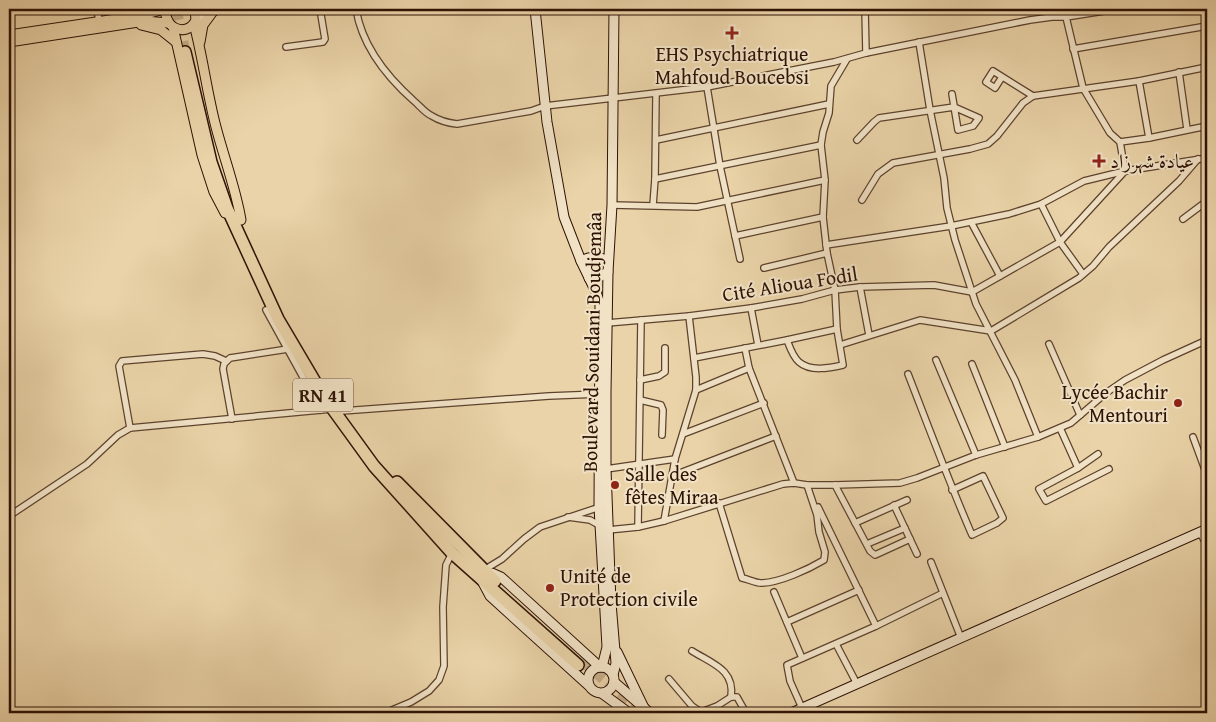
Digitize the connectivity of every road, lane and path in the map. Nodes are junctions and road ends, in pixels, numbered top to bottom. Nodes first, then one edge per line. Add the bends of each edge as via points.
1 (97, 9) edge
2 (165, 9) edge
3 (195, 9) edge
4 (217, 9) edge
5 (320, 9) edge
6 (356, 9) edge
7 (535, 9) edge
8 (614, 9) edge
9 (865, 9) edge
10 (1116, 9) edge
11 (1077, 12) edge
12 (1066, 17) junction
13 (99, 22) junction
14 (195, 22) junction
15 (124, 24) junction
16 (170, 25) junction
17 (1207, 26) edge
18 (9, 35) edge
19 (9, 42) edge
20 (176, 42) junction
21 (918, 42) junction
22 (286, 48) dead end
23 (1073, 49) junction
24 (192, 50) junction
25 (866, 53) junction
26 (847, 58) junction
27 (1207, 67) edge
28 (1179, 72) junction
29 (1002, 77) dead end
30 (1139, 80) junction
31 (707, 87) junction
32 (1083, 88) junction
33 (656, 94) junction
34 (952, 94) dead end
35 (1033, 96) junction
36 (612, 98) junction
37 (830, 104) junction
38 (546, 106) junction
39 (954, 107) junction
40 (930, 110) junction
41 (1207, 126) edge
42 (713, 128) junction
43 (1187, 130) junction
44 (1149, 138) junction
45 (656, 140) junction
46 (857, 140) dead end
47 (1120, 142) junction
48 (821, 145) junction
49 (940, 154) junction
50 (1207, 158) edge
51 (1198, 159) junction
52 (720, 166) junction
53 (1125, 171) junction
54 (655, 178) junction
55 (825, 180) junction
56 (862, 200) dead end
57 (728, 201) junction
58 (1207, 201) edge
59 (1041, 204) junction
60 (612, 205) junction
61 (653, 205) junction
62 (823, 217) junction
63 (1183, 219) dead end
64 (237, 221) junction
65 (971, 222) junction
66 (951, 226) junction
67 (735, 236) junction
68 (1060, 242) junction
69 (826, 245) junction
70 (827, 253) junction
71 (740, 259) dead end
72 (608, 261) junction
73 (581, 262) junction
74 (764, 268) dead end
75 (608, 272) junction
76 (1084, 274) junction
77 (1000, 276) junction
78 (589, 278) junction
79 (860, 288) junction
80 (835, 290) junction
81 (972, 292) junction
82 (751, 308) junction
83 (266, 310) dead end
84 (689, 316) junction
85 (641, 320) junction
86 (607, 322) junction
87 (838, 329) junction
88 (991, 331) junction
89 (869, 335) junction
90 (787, 340) junction
91 (1207, 340) edge
92 (1049, 344) dead end
93 (758, 345) junction
94 (840, 345) junction
95 (666, 348) dead end
96 (745, 348) junction
97 (288, 350) junction
98 (694, 358) junction
99 (936, 360) dead end
100 (226, 361) junction
101 (972, 364) dead end
102 (749, 368) junction
103 (908, 374) dead end
104 (640, 380) junction
105 (696, 390) junction
106 (599, 394) junction
107 (640, 400) junction
108 (764, 403) junction
109 (332, 410) junction
110 (1080, 416) junction
111 (232, 419) junction
112 (130, 428) junction
113 (1060, 428) junction
114 (683, 434) junction
115 (662, 435) dead end
116 (776, 436) junction
117 (1038, 437) junction
118 (1193, 437) dead end
119 (1005, 448) junction
120 (1098, 454) dead end
121 (976, 455) junction
122 (675, 459) junction
123 (639, 465) junction
124 (943, 467) junction
125 (1078, 468) junction
126 (606, 469) junction
127 (1108, 469) dead end
128 (1207, 475) edge
129 (672, 476) junction
130 (794, 483) junction
131 (807, 485) junction
132 (835, 485) junction
133 (952, 490) junction
134 (907, 500) dead end
135 (719, 503) junction
136 (894, 505) junction
137 (603, 506) junction
138 (9, 516) edge
139 (568, 517) junction
140 (664, 521) junction
141 (854, 523) junction
142 (604, 527) junction
143 (638, 527) junction
144 (905, 528) junction
145 (1204, 531) edge
146 (910, 539) junction
147 (867, 544) junction
148 (1207, 545) edge
149 (452, 554) junction
150 (917, 554) dead end
151 (931, 562) dead end
152 (484, 574) junction
153 (859, 590) junction
154 (774, 592) dead end
155 (943, 593) junction
156 (787, 622) junction
157 (876, 626) junction
158 (961, 638) junction
159 (836, 644) junction
160 (610, 646) junction
161 (692, 651) dead end
162 (802, 658) junction
163 (582, 661) junction
164 (601, 667) junction
165 (614, 678) junction
166 (669, 679) dead end
167 (857, 684) junction
168 (588, 685) junction
169 (603, 694) junction
170 (731, 697) junction
171 (802, 708) junction
172 (392, 710) dead end
173 (647, 711) edge
174 (629, 713) edge
175 (746, 713) edge
176 (791, 713) edge

1 - 13 street
2 - 13 main road
2 - 16 main road
3 - 14 main road
4 - 14 main road
4 - 24 main road via 203,25
5 - 22 street via 323,42
6 - 38 street via 364,37 374,55 407,95 430,116 457,124
7 - 38 main road
8 - 36 main road, Boulevard Souidani Boudjemâa
9 - 25 street
10 - 11 street
11 - 12 street
12 - 21 street via 1041,18
12 - 23 street
13 - 18 main road
14 - 16 main road via 186,29
14 - 24 main road
15 - 16 main road via 154,21
15 - 19 main road
15 - 20 main road via 154,27
16 - 20 main road
17 - 23 street
20 - 64 main road via 206,169 219,203
21 - 25 street
21 - 40 street
23 - 32 street
24 - 64 highway, RN 41
25 - 26 street
26 - 31 street
26 - 37 street via 831,86
27 - 28 street
28 - 30 street
28 - 43 street
29 - 35 street
30 - 32 street
30 - 44 street
31 - 33 street
31 - 42 street
32 - 35 street
32 - 47 street via 1110,134
33 - 36 street
33 - 45 street
34 - 39 street
35 - 49 street via 1023,102 988,144
36 - 38 street
36 - 60 main road, Boulevard Souidani Boudjemâa
37 - 42 street
37 - 48 street
38 - 73 main road via 564,216
39 - 39 street via 978,118 973,126 958,130
39 - 40 street
40 - 46 street via 880,118
40 - 49 street
41 - 43 street
42 - 45 street
42 - 52 street
43 - 44 street
44 - 47 street
45 - 54 street
47 - 53 street
48 - 52 street
48 - 55 street
49 - 56 street via 893,163 878,174
49 - 66 street
50 - 51 street
51 - 53 street
51 - 76 street
52 - 54 street
52 - 57 street
53 - 59 street via 1084,181
53 - 68 street
54 - 61 street
55 - 57 street
55 - 62 street
57 - 61 street via 697,207
57 - 67 street
58 - 63 street
59 - 65 street
59 - 68 street
60 - 61 street
60 - 72 main road, Boulevard Souidani Boudjemâa
62 - 67 street
62 - 69 street
64 - 109 highway, RN 41
65 - 66 street
65 - 77 street
66 - 69 street
66 - 81 street
67 - 71 street
68 - 76 street
68 - 77 street
69 - 70 street
70 - 74 street
70 - 80 street
72 - 73 main road via 597,257
72 - 75 main road, Boulevard Souidani Boudjemâa
73 - 78 main road
75 - 78 main road
75 - 86 main road, Boulevard Souidani Boudjemâa
76 - 88 street
77 - 81 street
78 - 106 main road, Boulevard Souidani Boudjemâa via 600,304
79 - 80 street, Cité Alioua Fodil
79 - 81 street, Cité Alioua Fodil via 934,285
79 - 89 street
80 - 82 street, Cité Alioua Fodil
80 - 87 street
81 - 88 street
82 - 84 street, Cité Alioua Fodil
82 - 93 street
83 - 97 street
84 - 85 street, Cité Alioua Fodil
84 - 98 street
85 - 86 street, Cité Alioua Fodil
85 - 104 street
86 - 126 main road, Boulevard Souidani Boudjemâa
87 - 90 street
87 - 94 street
88 - 89 street via 920,320
88 - 117 street
89 - 94 street
90 - 93 street
90 - 94 street via 800,363 817,368 843,365
91 - 110 street via 1125,380
92 - 110 street
93 - 96 street
95 - 104 street via 665,372
96 - 98 street
96 - 102 street
97 - 100 street
97 - 109 street
98 - 105 street
99 - 121 street
100 - 111 street via 223,369
100 - 112 street via 203,354 122,361 119,366
101 - 119 street
102 - 105 street
102 - 108 street
103 - 124 street
104 - 107 street
105 - 114 street
106 - 109 street
106 - 137 main road, Boulevard Souidani Boudjemâa
107 - 115 street via 662,405
107 - 123 street
108 - 114 street
108 - 116 street
109 - 111 street
109 - 149 highway, RN 41 via 374,466
109 - 152 highway, RN 41
110 - 113 street
111 - 112 street
112 - 138 street via 87,464
113 - 117 street
113 - 125 street
114 - 122 street
116 - 129 street
116 - 130 street
117 - 119 street
118 - 128 street
119 - 121 street
120 - 125 street
121 - 124 street
122 - 123 street
122 - 129 street
123 - 126 street
123 - 143 street
124 - 132 street via 900,483
124 - 133 street
125 - 127 street via 1039,489 1046,501
126 - 137 main road, Boulevard Souidani Boudjemâa
129 - 140 street
130 - 131 street
130 - 135 street
131 - 132 street
131 - 135 street via 817,514 824,560 784,578 761,583 742,578
131 - 153 street
132 - 141 street
133 - 133 street via 972,535 1004,518 984,476
134 - 136 street
135 - 140 street
136 - 141 street
136 - 144 street
137 - 139 street
137 - 142 main road, Boulevard Souidani Boudjemâa
139 - 142 street via 586,519
139 - 152 street via 536,530
140 - 143 street
141 - 147 street
142 - 143 street
142 - 160 main road, Boulevard Souidani Boudjemâa via 611,608
144 - 146 street
144 - 147 street
145 - 148 street
145 - 158 main road
146 - 147 street via 875,555
146 - 150 street
149 - 152 highway, RN 41
149 - 172 street via 446,565 444,666 439,680 429,691
151 - 155 street
152 - 163 highway, RN 41
152 - 168 main road via 484,588 490,596
153 - 156 street
153 - 157 street
154 - 156 street
155 - 157 street
155 - 158 street
156 - 162 street
157 - 159 street
158 - 167 main road
159 - 162 street
159 - 167 street
160 - 163 main road
160 - 164 main road, Boulevard Souidani Boudjemâa
160 - 165 main road, Boulevard Souidani Boudjemâa via 616,667
160 - 173 main road
161 - 170 street via 726,673 732,686
162 - 171 street via 787,665 787,669
163 - 164 main road
164 - 165 main road via 610,670
164 - 168 main road via 591,672
165 - 169 main road via 612,688
165 - 173 main road
166 - 170 street via 701,712
167 - 171 main road
168 - 169 main road via 592,691
169 - 174 main road
170 - 175 street via 738,697
171 - 176 main road

